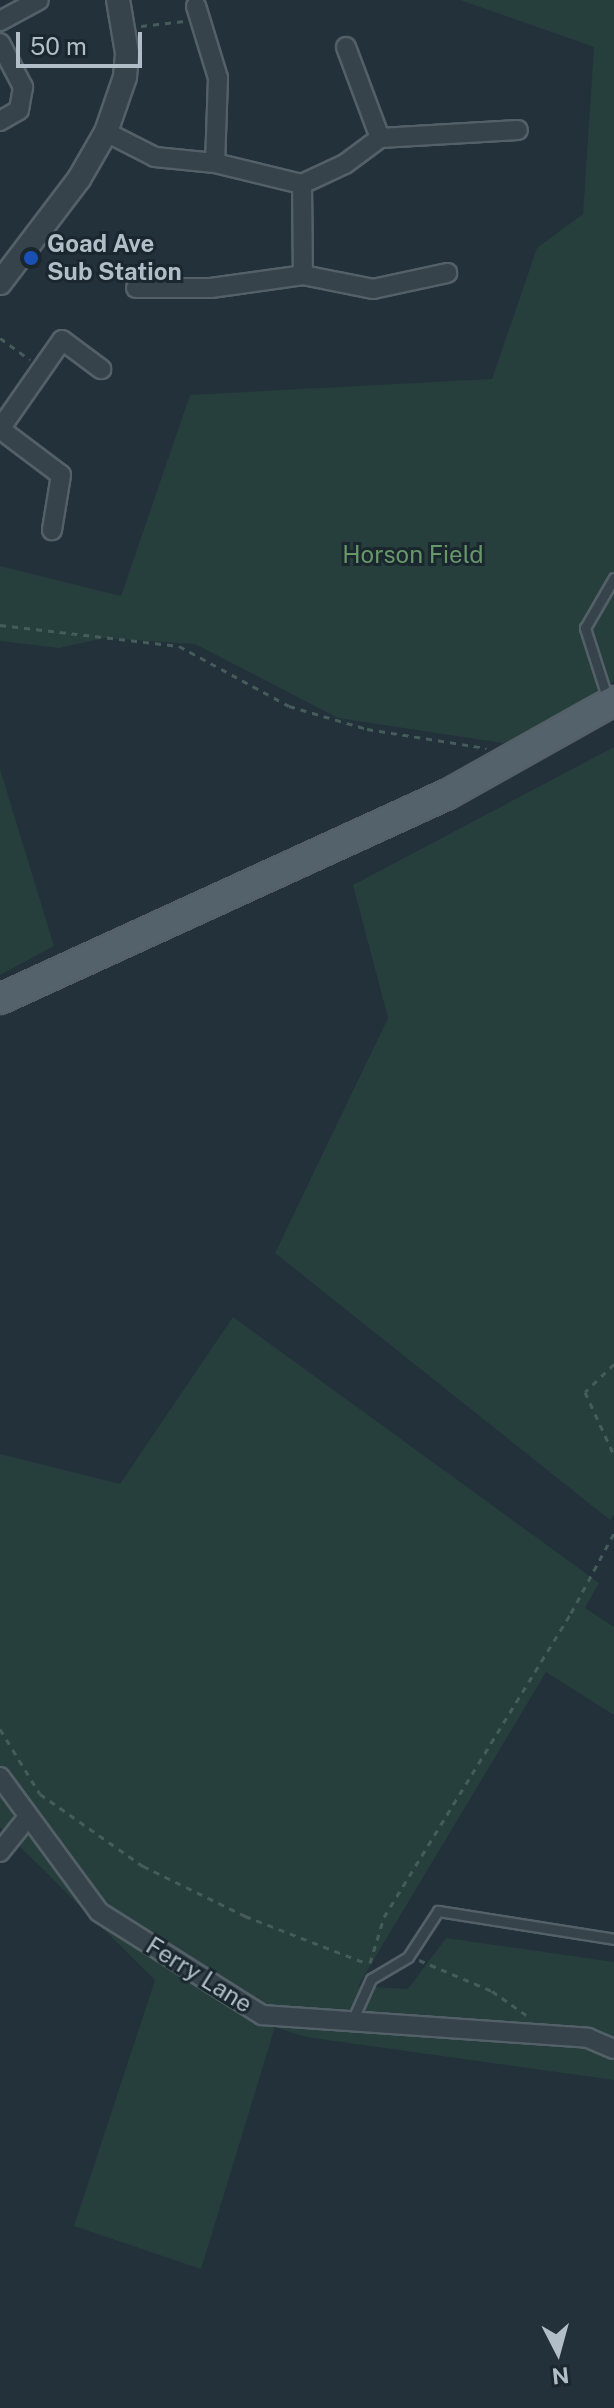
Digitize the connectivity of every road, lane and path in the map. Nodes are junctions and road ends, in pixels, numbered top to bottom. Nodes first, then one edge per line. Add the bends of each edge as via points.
1 (39, 0) edge
2 (118, 0) edge
3 (198, 13) joint
4 (0, 21) edge
5 (124, 27) junction
6 (0, 43) edge
7 (346, 47) dead end
8 (0, 121) edge
9 (518, 130) dead end
10 (106, 132) junction
11 (380, 138) junction
12 (215, 163) junction
13 (302, 184) junction
14 (447, 273) dead end
15 (303, 275) junction
16 (0, 283) edge
17 (136, 288) dead end
18 (0, 338) edge
19 (42, 369) junction
20 (101, 369) dead end
21 (0, 429) edge
22 (52, 530) dead end
23 (614, 578) edge
24 (0, 625) edge
25 (611, 702) edge
26 (503, 764) junction
27 (0, 999) edge
28 (614, 1364) edge
29 (614, 1455) edge
30 (614, 1533) edge
31 (0, 1729) edge
32 (0, 1777) edge
33 (27, 1818) junction
34 (0, 1852) edge
35 (614, 1939) edge
36 (401, 1961) junction
37 (369, 1965) junction
38 (365, 1979) dead end
39 (352, 2021) junction
40 (557, 2036) junction
41 (614, 2049) edge

1 - 4 street
2 - 5 street
3 - 5 path
3 - 12 street via 218,78
5 - 10 street via 125,77
6 - 8 street via 23,87 19,110
7 - 11 street
9 - 11 street
10 - 12 street via 155,157
10 - 16 street via 79,179
11 - 13 street via 345,164
12 - 13 street
13 - 15 street
14 - 15 street via 373,289
15 - 17 street via 211,288
18 - 19 path
19 - 20 street via 62,340
19 - 21 street
21 - 22 street via 61,475
23 - 25 lane via 585,628
24 - 26 path via 179,646 289,706 367,729 484,746
25 - 26 main road
26 - 27 main road
28 - 29 path via 585,1392
30 - 37 path via 571,1613 384,1917
31 - 37 path via 40,1794 143,1866 245,1916
32 - 33 street, Ferry Lane
33 - 34 street
33 - 39 street, Ferry Lane via 99,1912 262,2015
35 - 36 lane via 438,1911
36 - 37 path
36 - 39 lane via 371,1979
36 - 40 path via 417,1959 492,1991
37 - 38 path
39 - 40 street, Ferry Lane
40 - 41 street, Ferry Lane via 588,2038

